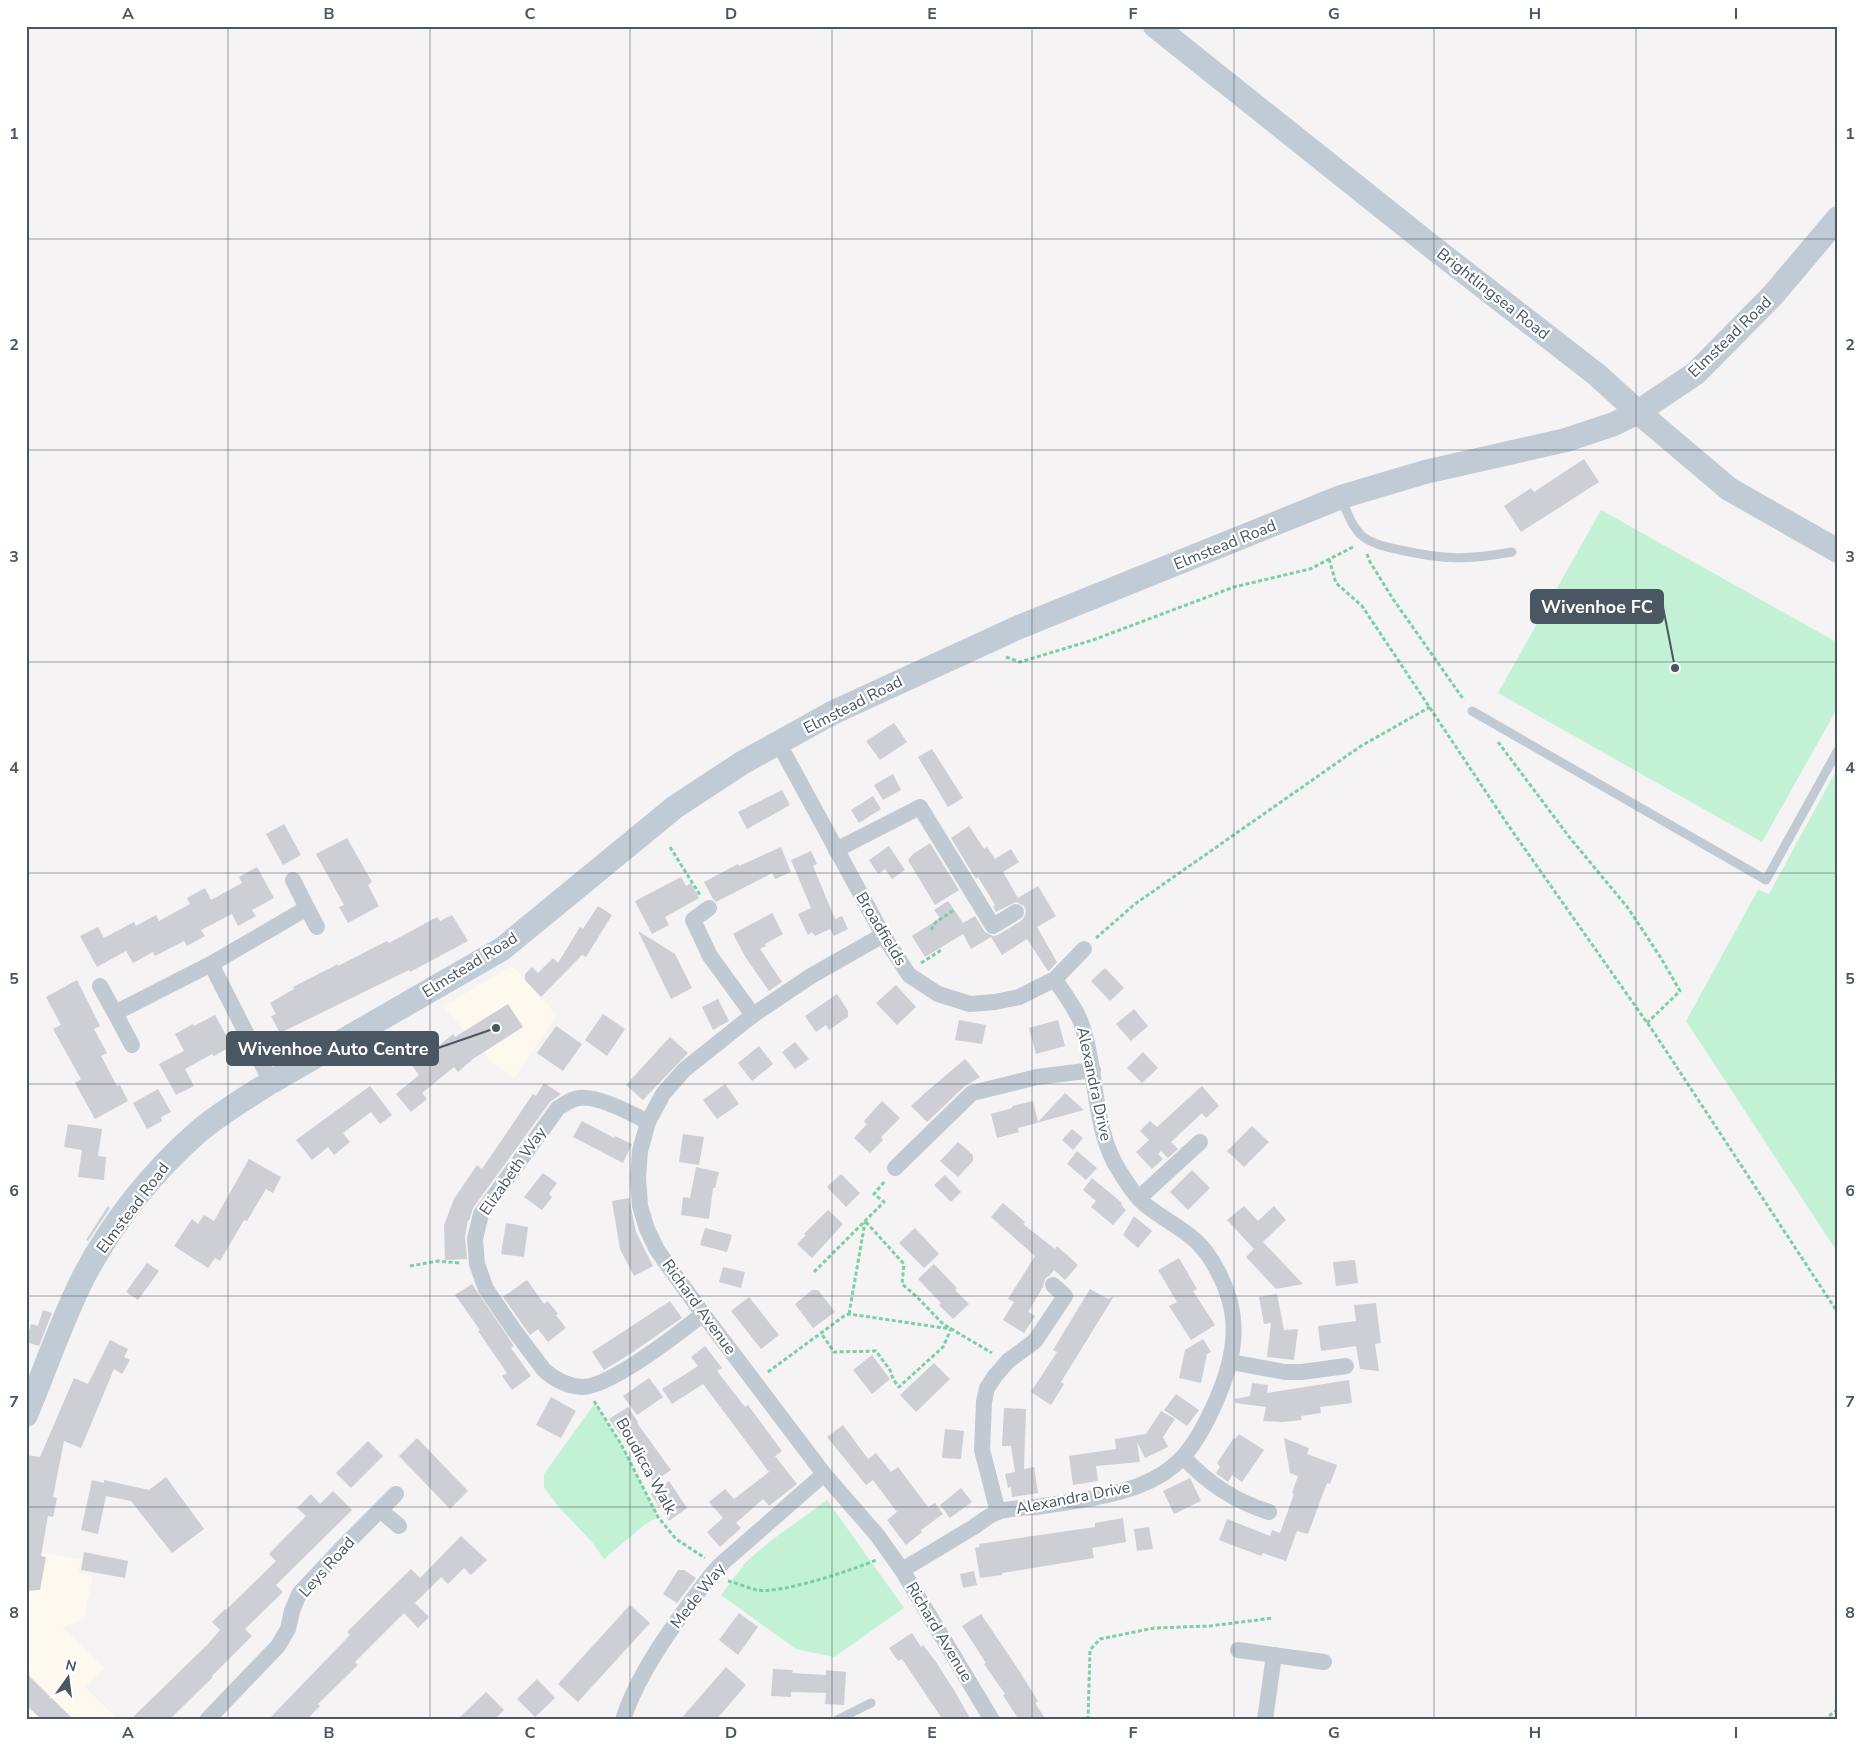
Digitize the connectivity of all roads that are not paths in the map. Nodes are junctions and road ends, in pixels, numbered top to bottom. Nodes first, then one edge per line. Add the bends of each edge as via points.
1 (1155, 26) edge
2 (1838, 218) edge
3 (1638, 412) junction
4 (1341, 497) junction
5 (1838, 551) edge
6 (1512, 552) dead end
7 (1472, 711) road end
8 (779, 744) junction
9 (1838, 750) edge
10 (836, 850) junction
11 (292, 880) dead end
12 (307, 908) junction
13 (709, 908) road end
14 (1016, 912) dead end
15 (317, 927) dead end
16 (883, 935) junction
17 (1084, 949) road end
18 (211, 964) junction
19 (1055, 979) junction
20 (100, 986) dead end
21 (115, 1013) junction
22 (753, 1015) junction
23 (132, 1045) dead end
24 (1093, 1070) junction
25 (270, 1082) junction
26 (648, 1122) junction
27 (1200, 1142) dead end
28 (895, 1168) road end
29 (1139, 1198) junction
30 (1053, 1285) dead end
31 (704, 1314) junction
32 (1231, 1362) junction
33 (1346, 1366) dead end
34 (26, 1415) edge
35 (1183, 1457) junction
36 (824, 1474) junction
37 (396, 1494) dead end
38 (381, 1511) junction
39 (998, 1512) junction
40 (1269, 1512) dead end
41 (399, 1526) dead end
42 (902, 1570) junction
43 (1238, 1650) dead end
44 (1274, 1655) junction
45 (1324, 1662) dead end
46 (871, 1704) dead end
47 (207, 1720) edge
48 (623, 1720) edge
49 (837, 1720) edge
50 (992, 1720) edge
51 (1265, 1720) edge

1 - 3 street, Brightlingsea Road via 1596,374
2 - 3 street, Elmstead Road via 1773,295 1696,373
3 - 4 street, Elmstead Road via 1566,440 1425,472
3 - 5 street, Brightlingsea Road via 1729,488
4 - 6 lane via 1357,530 1372,542 1389,548 1460,559
4 - 8 street, Elmstead Road via 1020,627 832,713
7 - 9 lane via 1766,880
8 - 10 street, Broadfields
8 - 25 street, Elmstead Road via 727,772 675,807 502,949
10 - 14 street via 920,807 993,926
10 - 16 street, Broadfields
11 - 12 street
12 - 15 street
12 - 18 street
13 - 22 street via 693,920 710,956
16 - 19 street, Broadfields via 909,975 938,994 970,1004 1019,997
16 - 22 street, Richard Avenue via 811,976
17 - 19 street, Broadfields
18 - 21 street
18 - 25 street
19 - 24 street, Alexandra Drive via 1081,1021
20 - 21 street
21 - 23 street
22 - 26 street, Richard Avenue via 684,1070 663,1094
24 - 28 street via 1037,1077 972,1093
24 - 29 street, Alexandra Drive via 1108,1147 1119,1171
25 - 34 street, Elmstead Road via 199,1131 153,1176 115,1226 83,1278
26 - 31 street, Richard Avenue via 640,1151 640,1206 657,1250
26 - 31 street, Elizabeth Way via 593,1098 569,1101 558,1108 481,1214 475,1239 477,1264 486,1289 514,1330 544,1370 565,1384 582,1387 609,1380
27 - 29 street
29 - 32 street, Alexandra Drive via 1197,1241 1217,1268 1228,1293 1233,1320
30 - 39 street via 1065,1296 1035,1341 1008,1361 987,1388 982,1450
31 - 36 street, Richard Avenue
32 - 33 street via 1285,1372
32 - 35 street, Alexandra Drive via 1198,1438
35 - 39 street, Alexandra Drive via 1160,1476 1118,1493
35 - 40 street via 1219,1490
36 - 42 street, Richard Avenue via 878,1535
36 - 48 street, Mede Way via 715,1571 647,1669
37 - 38 street, Leys Road
38 - 41 street
38 - 47 street, Leys Road via 299,1594 288,1629 278,1646
39 - 42 street, Alexandra Drive
42 - 50 street, Richard Avenue
43 - 44 street
44 - 45 street
44 - 51 street
46 - 49 lane

